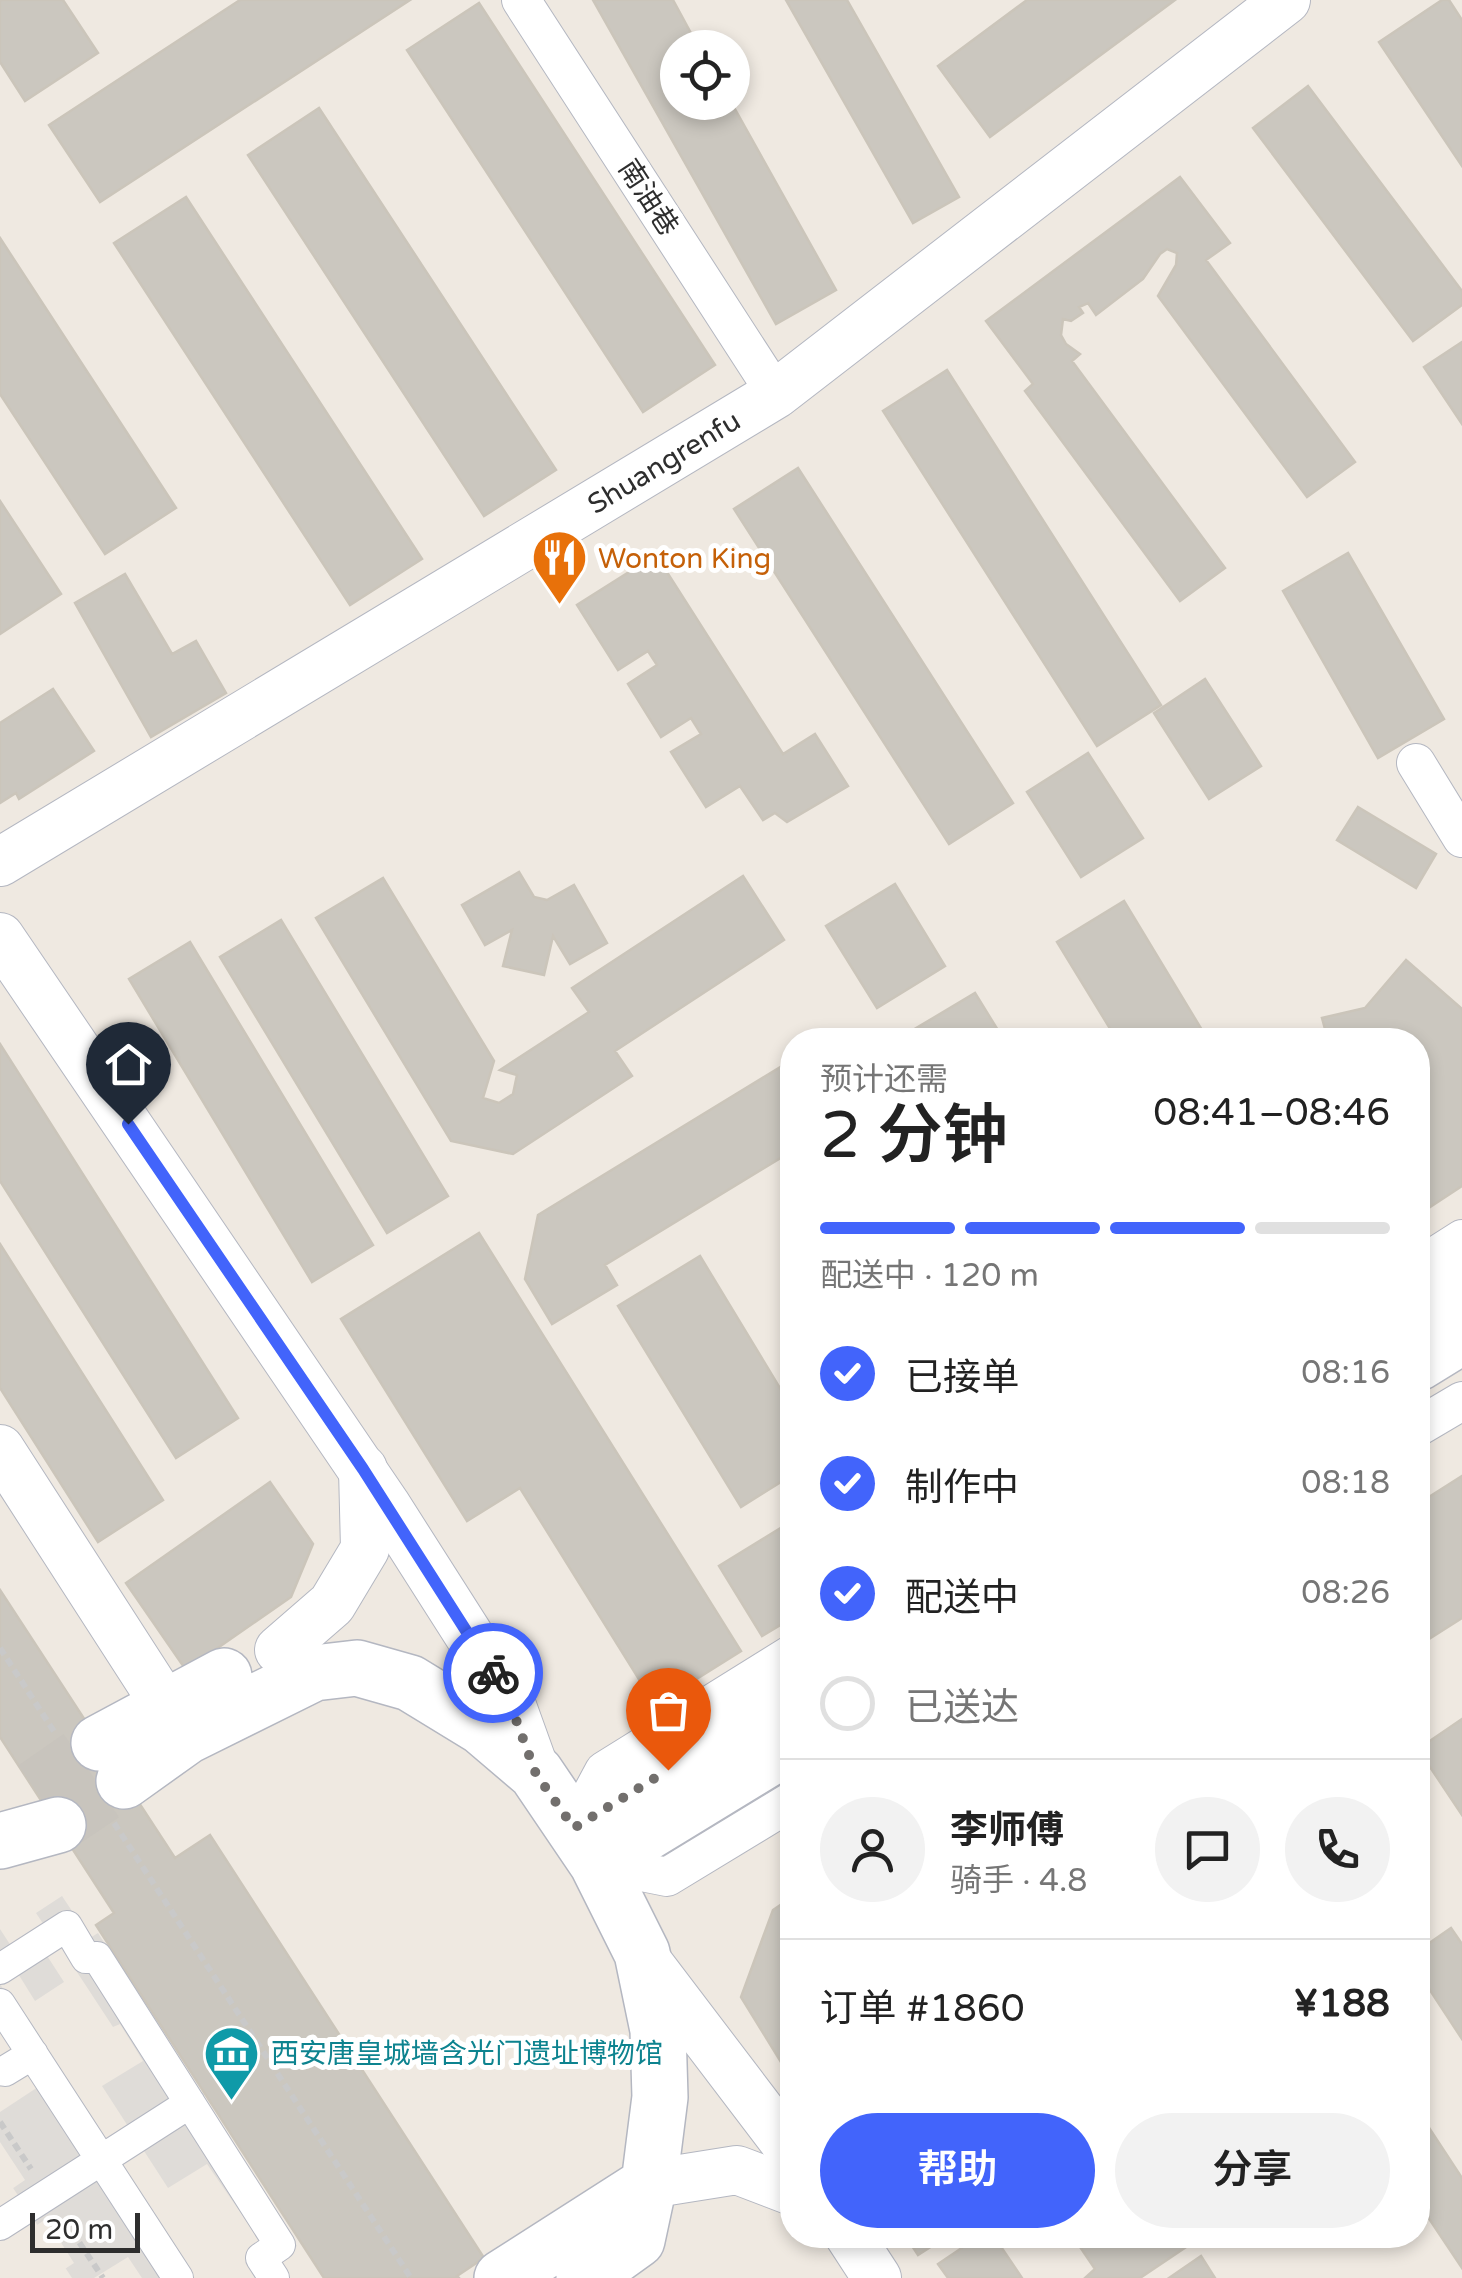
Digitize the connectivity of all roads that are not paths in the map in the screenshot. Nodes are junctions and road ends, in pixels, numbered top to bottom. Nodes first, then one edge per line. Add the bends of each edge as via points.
1 (522, 0) edge
2 (1286, 0) edge
3 (776, 394) junction
4 (1416, 763) dead end
5 (1462, 838) edge
6 (0, 862) edge
7 (0, 937) edge
8 (1462, 1239) edge
9 (1430, 1259) edge
10 (1462, 1285) edge
11 (1430, 1305) edge
12 (1462, 1336) edge
13 (1430, 1356) edge
14 (1462, 1401) edge
15 (1430, 1420) edge
16 (0, 1448) edge
17 (363, 1469) junction
18 (297, 1661) junction
19 (780, 1661) edge
20 (780, 1703) edge
21 (166, 1705) junction
22 (780, 1750) edge
23 (536, 1774) junction
24 (70, 1790) edge
25 (780, 1808) edge
26 (0, 1841) edge
27 (585, 1846) junction
28 (642, 1954) junction
29 (0, 1969) edge
30 (0, 2004) edge
31 (32, 2054) junction
32 (6, 2071) dead end
33 (190, 2104) junction
34 (780, 2136) edge
35 (101, 2160) junction
36 (648, 2184) junction
37 (780, 2187) edge
38 (0, 2225) edge
39 (857, 2248) edge
40 (178, 2278) edge
41 (274, 2278) edge
42 (502, 2278) edge
43 (584, 2278) edge
44 (877, 2278) edge

1 - 3 street, 南油巷
2 - 3 street, Shuangrenfu
3 - 6 street, Shuangrenfu
4 - 5 street
7 - 17 street
8 - 9 street
10 - 11 main road
12 - 13 main road
14 - 15 street
16 - 21 street
17 - 18 street via 365,1550
17 - 23 street via 508,1698
18 - 21 main road
18 - 23 main road via 410,1683 482,1727
18 - 24 main road via 187,1736
19 - 27 street via 604,1771
20 - 27 main road
21 - 24 main road
22 - 27 main road
23 - 27 main road
24 - 26 main road
25 - 27 street via 666,1876
27 - 28 main road
28 - 34 street
28 - 36 main road via 658,2030 660,2097
29 - 33 street via 67,1926 86,1958 97,1957
30 - 31 street
31 - 32 street
31 - 35 street
33 - 35 street
33 - 41 street via 280,2245 261,2258
35 - 38 street
35 - 40 street
36 - 37 street via 737,2170
36 - 42 main road
36 - 43 main road via 637,2240
39 - 44 street

